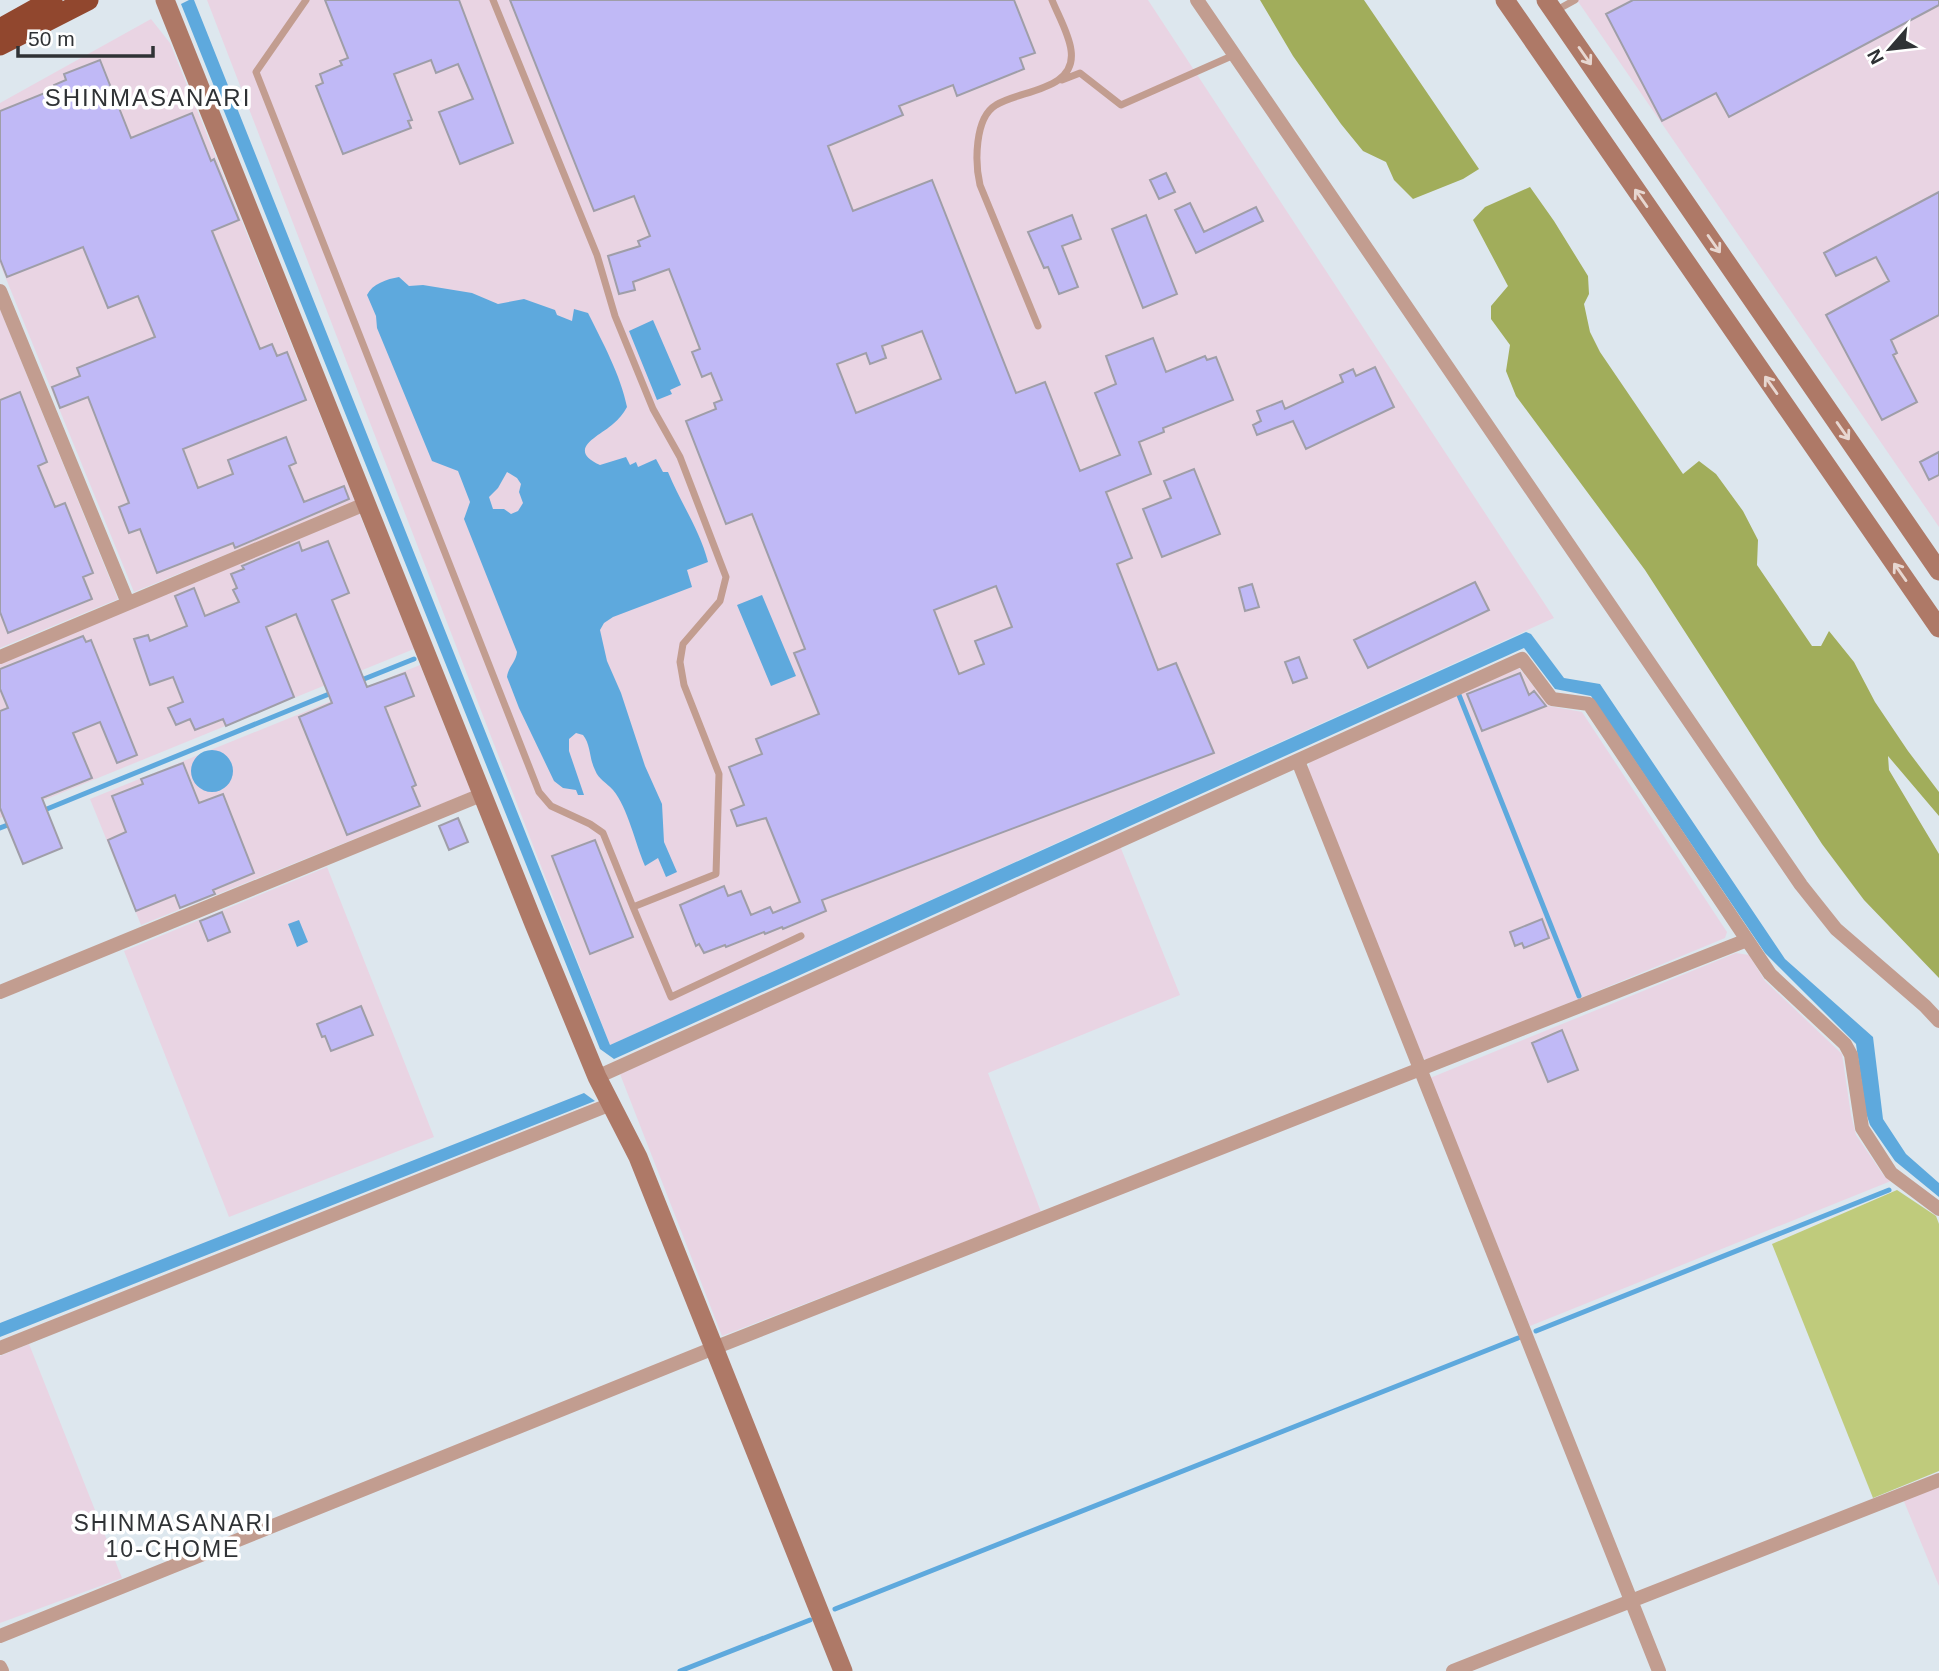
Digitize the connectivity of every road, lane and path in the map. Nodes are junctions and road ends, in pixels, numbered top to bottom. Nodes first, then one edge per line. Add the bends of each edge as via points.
1 (52, 0) edge
2 (88, 0) edge
3 (165, 0) edge
4 (306, 0) edge
5 (493, 0) edge
6 (1052, 0) edge
7 (1197, 0) edge
8 (1505, 0) edge
9 (1575, 0) edge
10 (1550, 6) edge
11 (5, 26) edge
12 (0, 45) edge
13 (1234, 55) junction
14 (1055, 83) junction
15 (0, 291) edge
16 (1038, 326) dead end
17 (365, 504) junction
18 (1939, 571) edge
19 (128, 603) junction
20 (1939, 628) edge
21 (0, 657) edge
22 (1298, 761) junction
23 (481, 795) junction
24 (633, 907) junction
25 (801, 936) dead end
26 (1747, 940) junction
27 (0, 992) edge
28 (1939, 1021) edge
29 (1421, 1069) junction
30 (597, 1077) junction
31 (611, 1104) junction
32 (1939, 1209) edge
33 (0, 1348) edge
34 (714, 1348) junction
35 (1939, 1480) edge
36 (1631, 1601) junction
37 (0, 1636) edge
38 (844, 1671) edge
39 (1453, 1671) edge
40 (1658, 1671) edge

1 - 11 highway
2 - 12 highway
3 - 17 street
4 - 24 lane via 256,72 539,792 551,806 603,833
5 - 24 lane via 597,255 643,386 680,457 726,577 720,600 683,644 680,662 684,685 719,774 716,873
6 - 14 lane via 1072,49 1071,63
7 - 13 street
20 -> 8 street
9 - 10 lane
10 -> 18 street
13 - 14 lane via 1121,105 1080,73
13 - 28 street via 1801,885 1836,929
14 - 16 lane via 995,105 980,132 976,166
15 - 19 street
17 - 19 street
17 - 23 street
19 - 21 street
22 - 26 street via 1522,659 1552,699 1589,704
22 - 29 street
22 - 30 street
23 - 27 street
23 - 30 street
24 - 25 lane via 671,997
26 - 29 street
26 - 32 street via 1770,974 1845,1044 1852,1055 1862,1128 1891,1172
29 - 34 street
29 - 36 street
30 - 31 street
31 - 33 street
31 - 34 street via 638,1157
34 - 37 street
34 - 38 street
35 - 36 street
36 - 39 street
36 - 40 street

